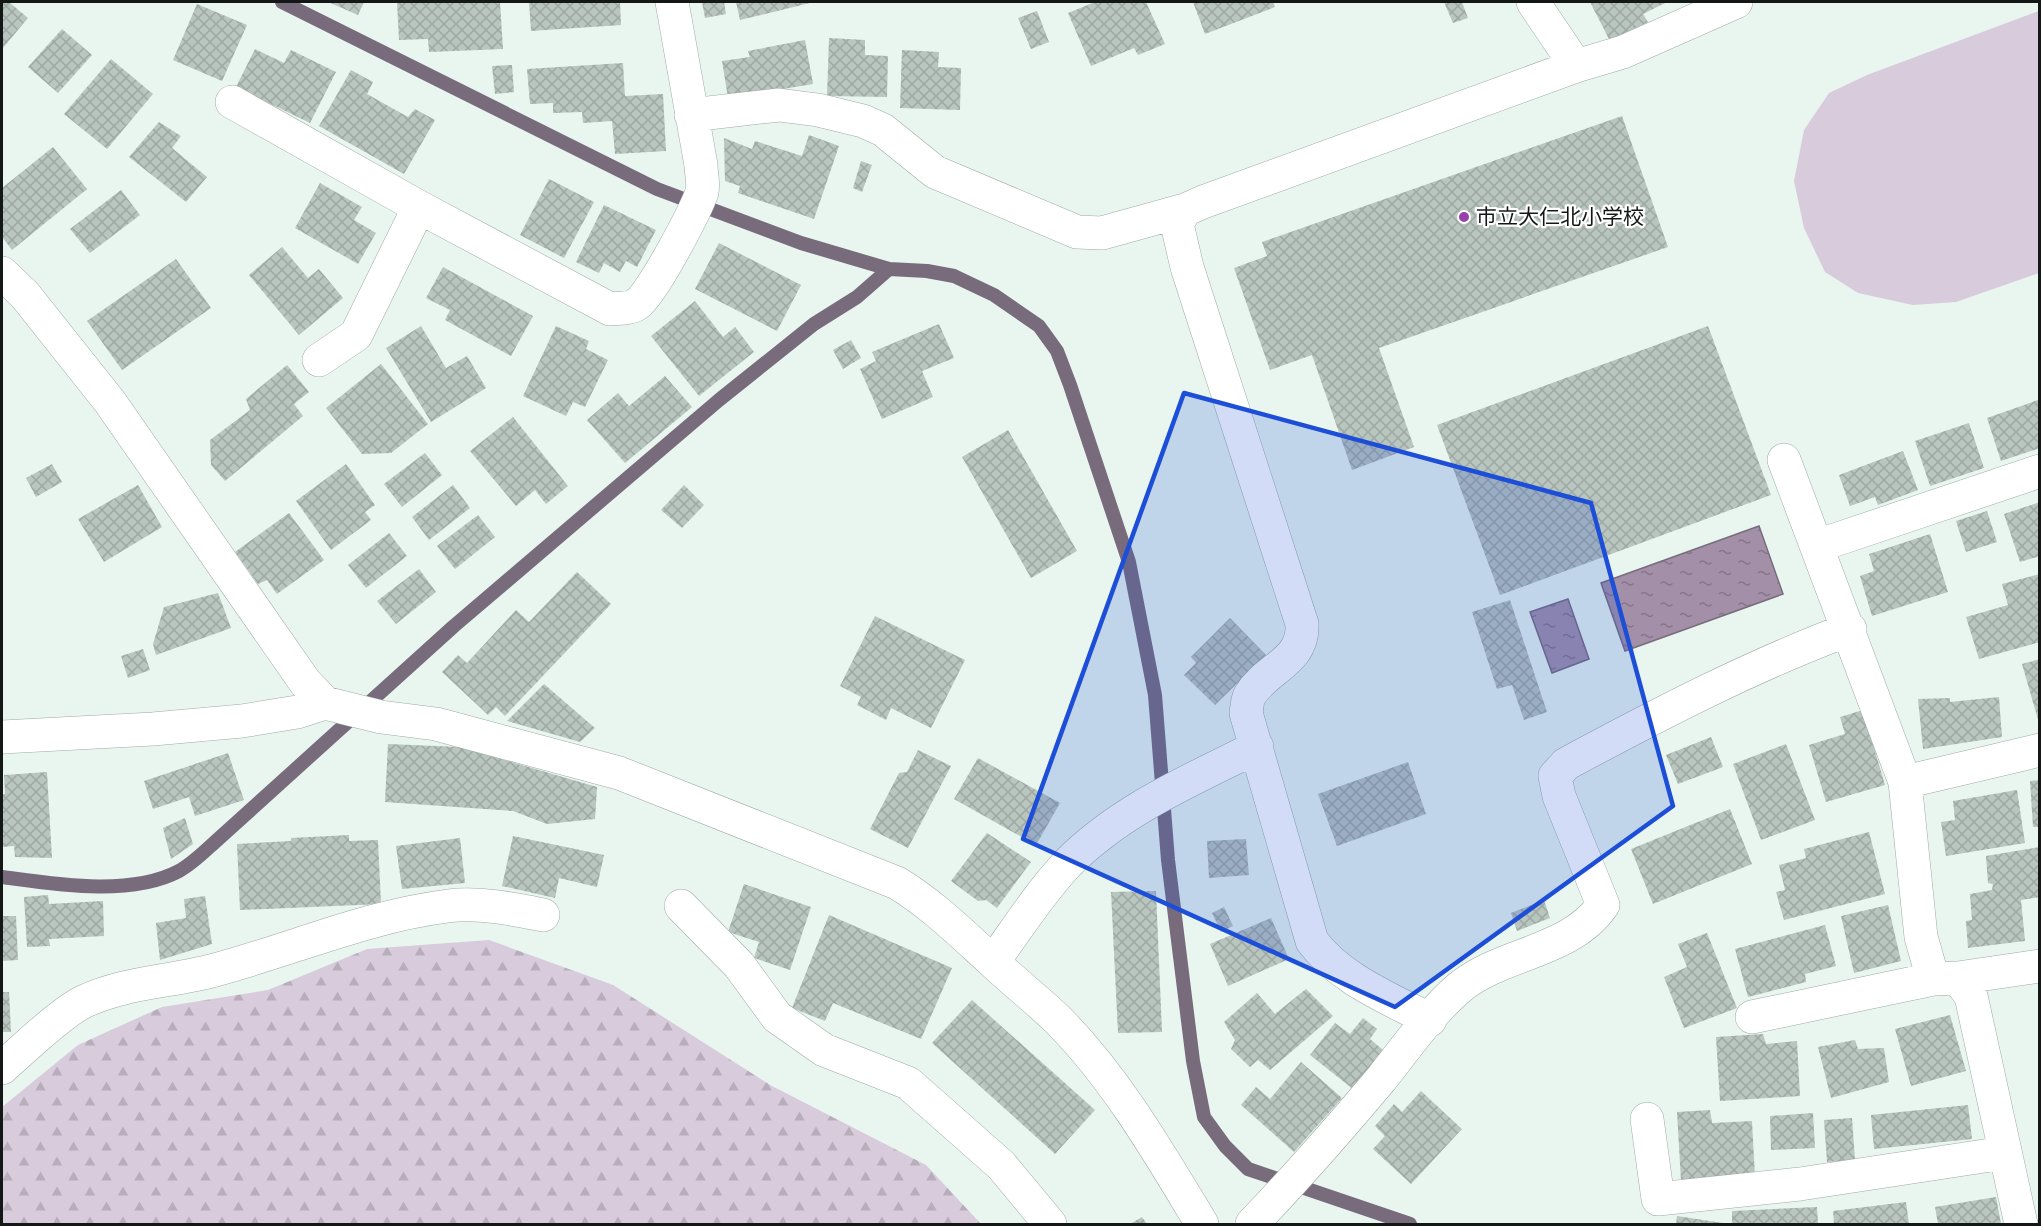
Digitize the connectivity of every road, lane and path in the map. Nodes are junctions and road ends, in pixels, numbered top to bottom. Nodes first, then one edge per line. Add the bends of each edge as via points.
1 (672, 2) edge
2 (1533, 2) edge
3 (1736, 2) edge
4 (1576, 66) junction
5 (232, 102) dead end
6 (691, 115) junction
7 (419, 207) junction
8 (1185, 210) junction
9 (2, 273) edge
10 (319, 360) dead end
11 (1784, 460) dead end
12 (2040, 471) edge
13 (1817, 546) junction
14 (1850, 629) junction
15 (325, 703) junction
16 (2, 737) edge
17 (1257, 747) junction
18 (2040, 750) edge
19 (1905, 782) junction
20 (681, 906) dead end
21 (543, 915) dead end
22 (993, 963) junction
23 (2040, 966) edge
24 (1946, 979) junction
25 (1752, 1017) dead end
26 (1430, 1020) junction
27 (2, 1068) edge
28 (1647, 1119) dead end
29 (2004, 1154) junction
30 (1050, 1224) edge
31 (1202, 1224) edge
32 (1252, 1224) edge
33 (2021, 1224) edge

1 - 6 street
2 - 4 street
3 - 4 street via 1623,52
4 - 8 street
5 - 7 street
6 - 7 street via 703,190 655,280 637,304 610,309
6 - 8 street via 779,105 863,122 883,130 935,172 1077,232 1102,233
7 - 10 street via 356,335
8 - 17 street via 1177,224 1186,267 1302,624 1303,638 1296,651 1249,695 1246,713
9 - 15 street via 25,295 110,402 305,682
11 - 13 street
12 - 13 street
13 - 14 street
14 - 19 street
14 - 26 street via 1788,652 1678,704 1566,764 1555,776 1559,796 1603,905 1573,933 1460,987
15 - 16 street via 242,721
15 - 22 street via 381,717 436,724 531,748 619,773 695,802 897,883 927,902
17 - 22 street via 1137,807 1101,835 1047,887
17 - 26 street via 1312,941 1322,956 1344,973
18 - 19 street
19 - 24 street via 1921,937
20 - 30 street via 739,965 777,1017 824,1050 908,1083 1001,1165
21 - 27 street via 503,907 450,905 381,919 215,970 123,986 81,1003
22 - 31 street via 1056,1019 1104,1073
23 - 24 street
24 - 25 street
24 - 29 street via 1971,996
26 - 32 street via 1312,1161
28 - 29 street via 1658,1199 1800,1184
29 - 33 street

